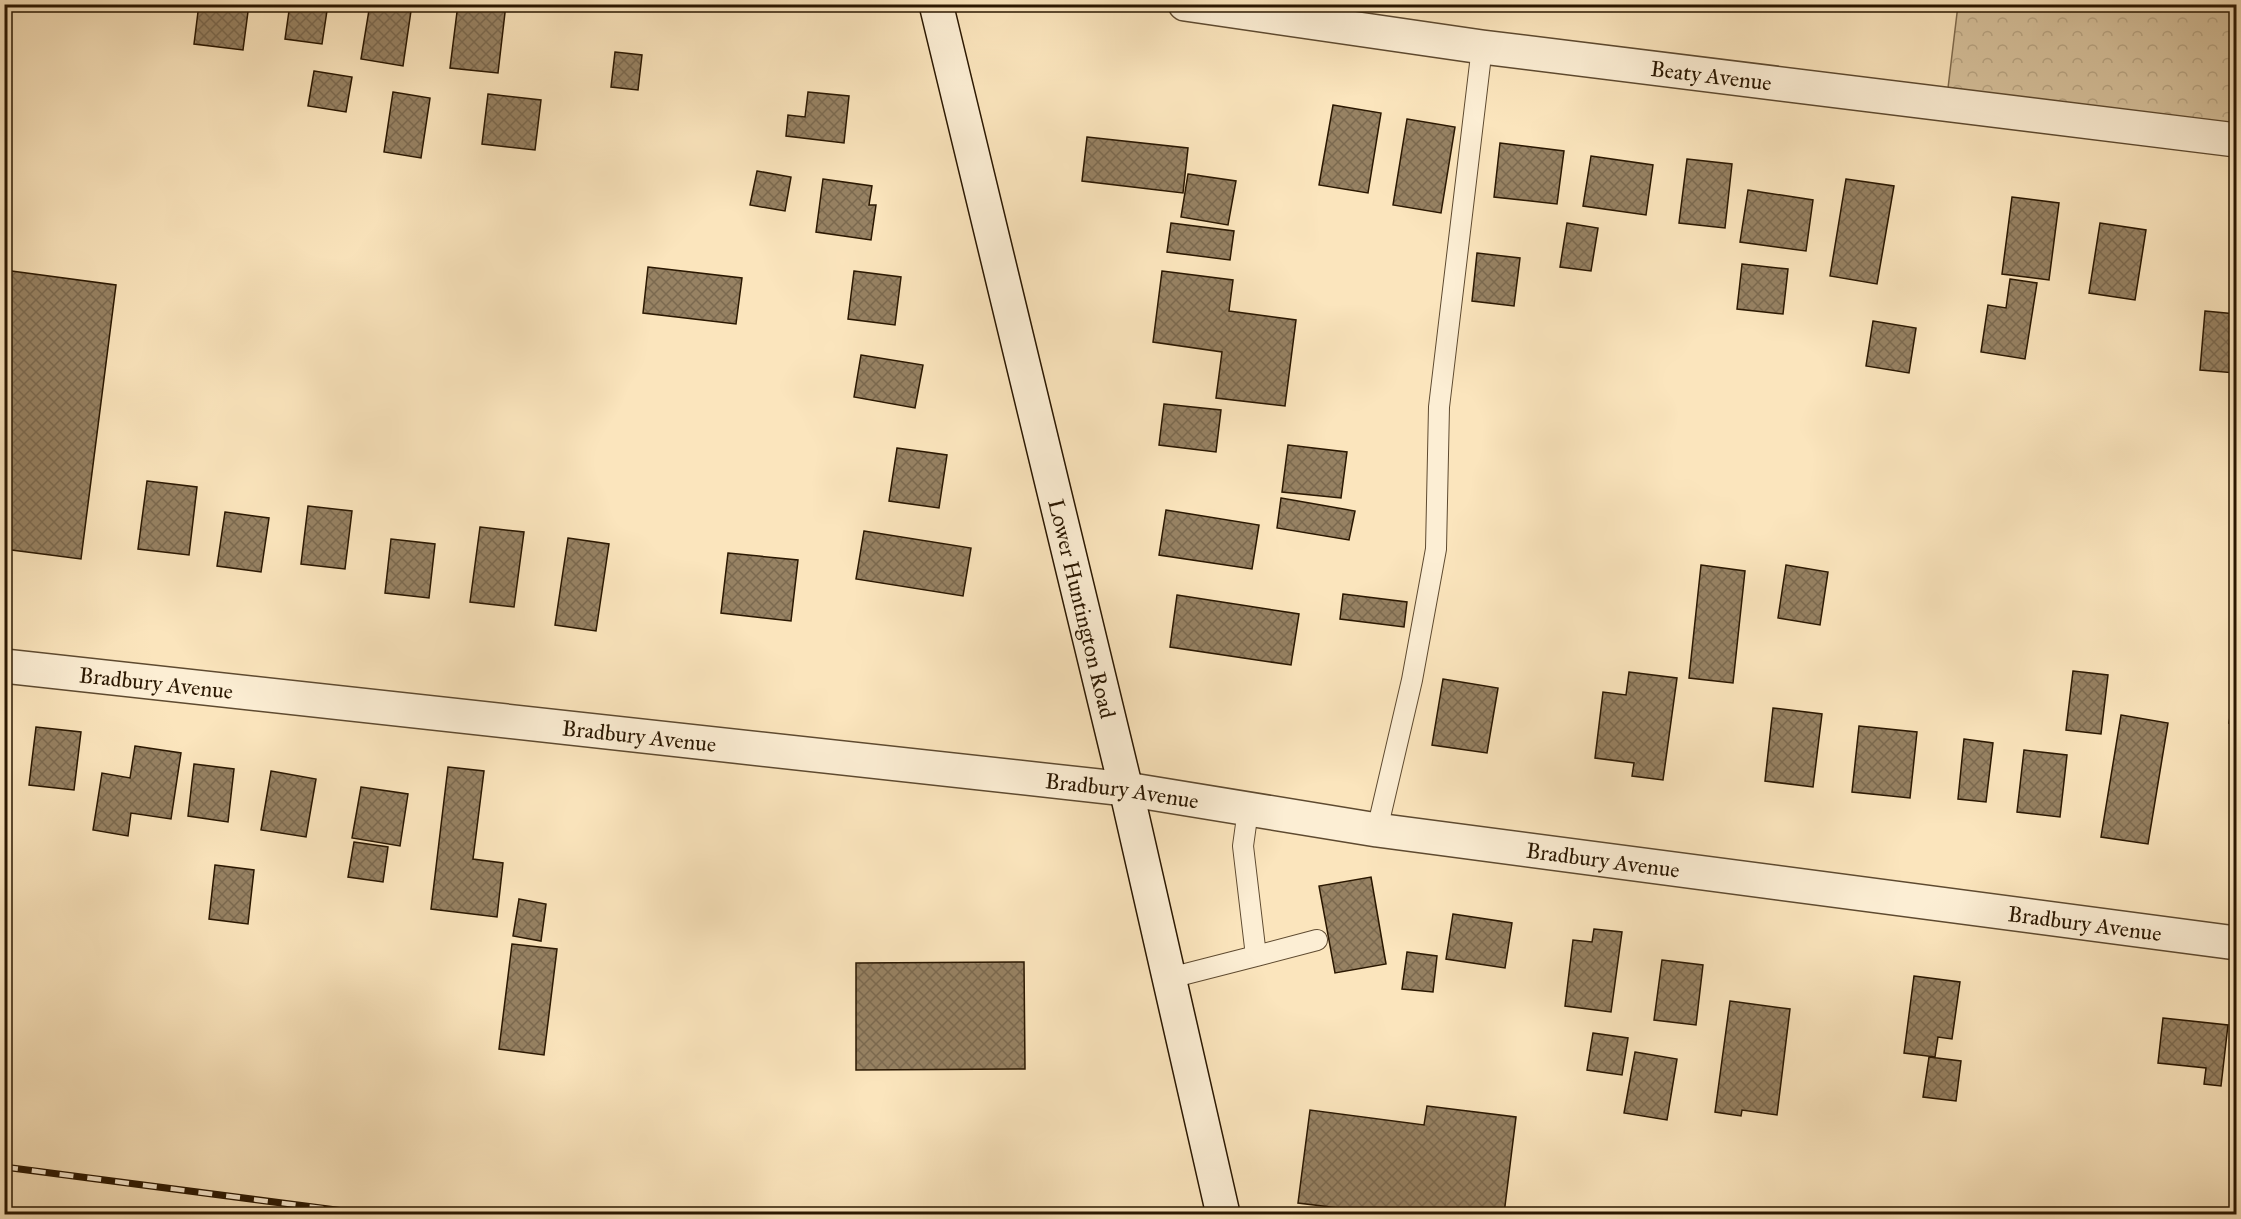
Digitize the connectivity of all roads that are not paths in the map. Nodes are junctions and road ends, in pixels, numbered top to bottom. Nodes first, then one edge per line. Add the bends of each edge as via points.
1 (936, 4) edge
2 (1185, 4) edge
3 (1482, 47) junction
4 (2236, 140) edge
5 (4, 666) edge
6 (1126, 789) junction
7 (1248, 810) junction
8 (1377, 830) junction
9 (1317, 940) dead end
10 (2236, 943) edge
11 (1256, 956) junction
12 (1170, 978) junction
13 (1223, 1215) edge

1 - 6 street, Lower Huntington Road
2 - 3 street, Beaty Avenue
3 - 4 street, Beaty Avenue
3 - 8 lane via 1439,408 1436,549 1412,680
5 - 6 street, Bradbury Avenue
6 - 7 street, Bradbury Avenue
6 - 12 street, Lower Huntington Road
7 - 8 street, Bradbury Avenue
7 - 11 lane via 1243,846
8 - 10 street, Bradbury Avenue
9 - 11 lane
11 - 12 lane
12 - 13 street, Lower Huntington Road

